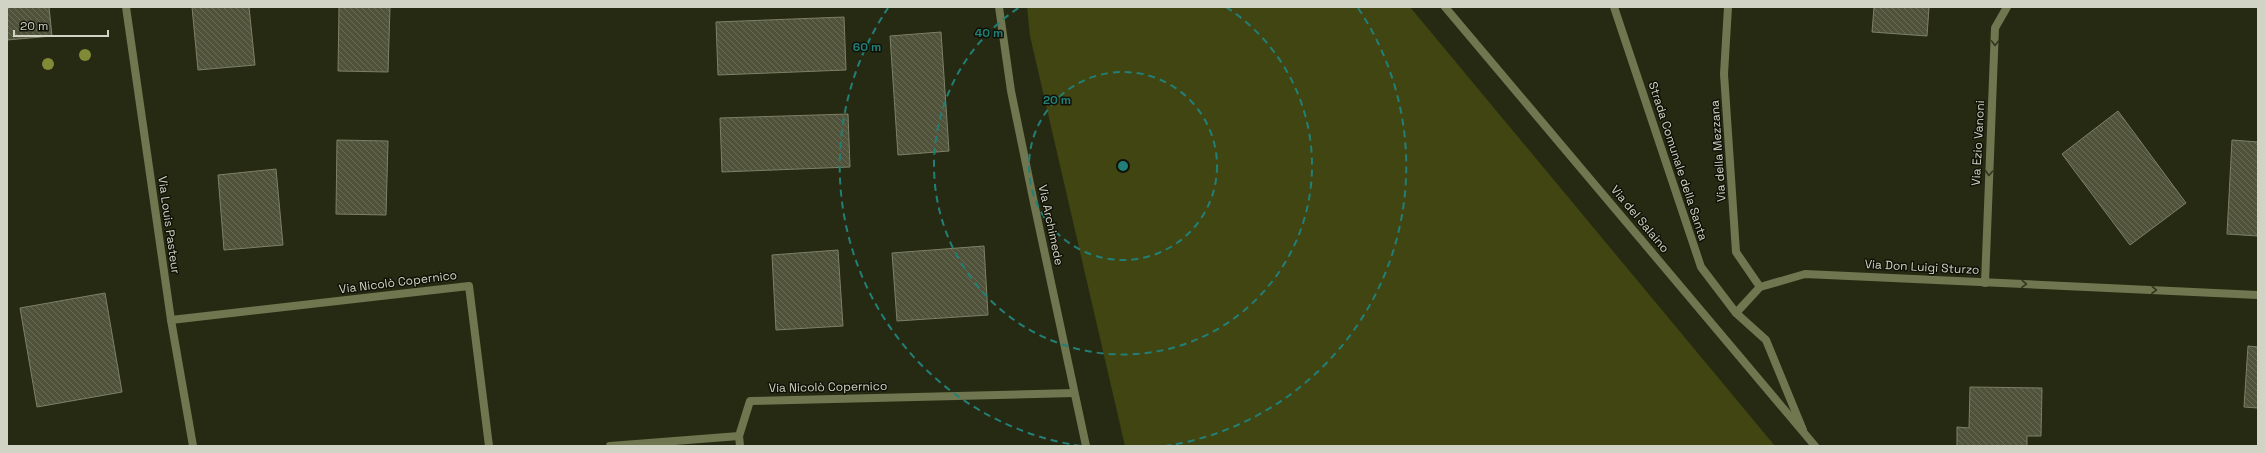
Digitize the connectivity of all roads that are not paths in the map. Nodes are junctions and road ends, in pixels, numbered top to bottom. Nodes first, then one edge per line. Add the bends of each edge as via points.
1 (126, 7) edge
2 (999, 7) edge
3 (1445, 7) edge
4 (1614, 7) edge
5 (1728, 7) edge
6 (2007, 7) edge
7 (1985, 283) junction
8 (1760, 287) junction
9 (2258, 295) edge
10 (1736, 313) junction
11 (171, 320) junction
12 (1074, 393) junction
13 (1803, 430) junction
14 (739, 436) junction
15 (193, 446) edge
16 (489, 446) edge
17 (610, 446) edge
18 (740, 446) edge
19 (1086, 446) edge
20 (1815, 446) edge

1 - 11 street, Via Louis Pasteur
2 - 12 street, Via Archimede via 1011,91
3 - 13 street, Via del Salaino
4 - 10 street, Strada Comunale della Santa via 1701,267
5 - 8 street, Via della Mezzana via 1724,74 1736,252
6 -> 7 street, Via Ezio Vanoni via 1995,28
7 - 8 street, Via Don Luigi Sturzo via 1805,274
7 -> 9 street, Via Don Luigi Sturzo
8 - 10 street
10 - 13 street via 1766,340
11 - 15 street, Via Louis Pasteur
11 - 16 street, Via Nicolò Copernico via 469,286
12 - 14 street, Via Nicolò Copernico via 750,401
12 - 19 street, Via Archimede
13 - 20 street, Via del Salaino
14 - 17 street
14 - 18 street

